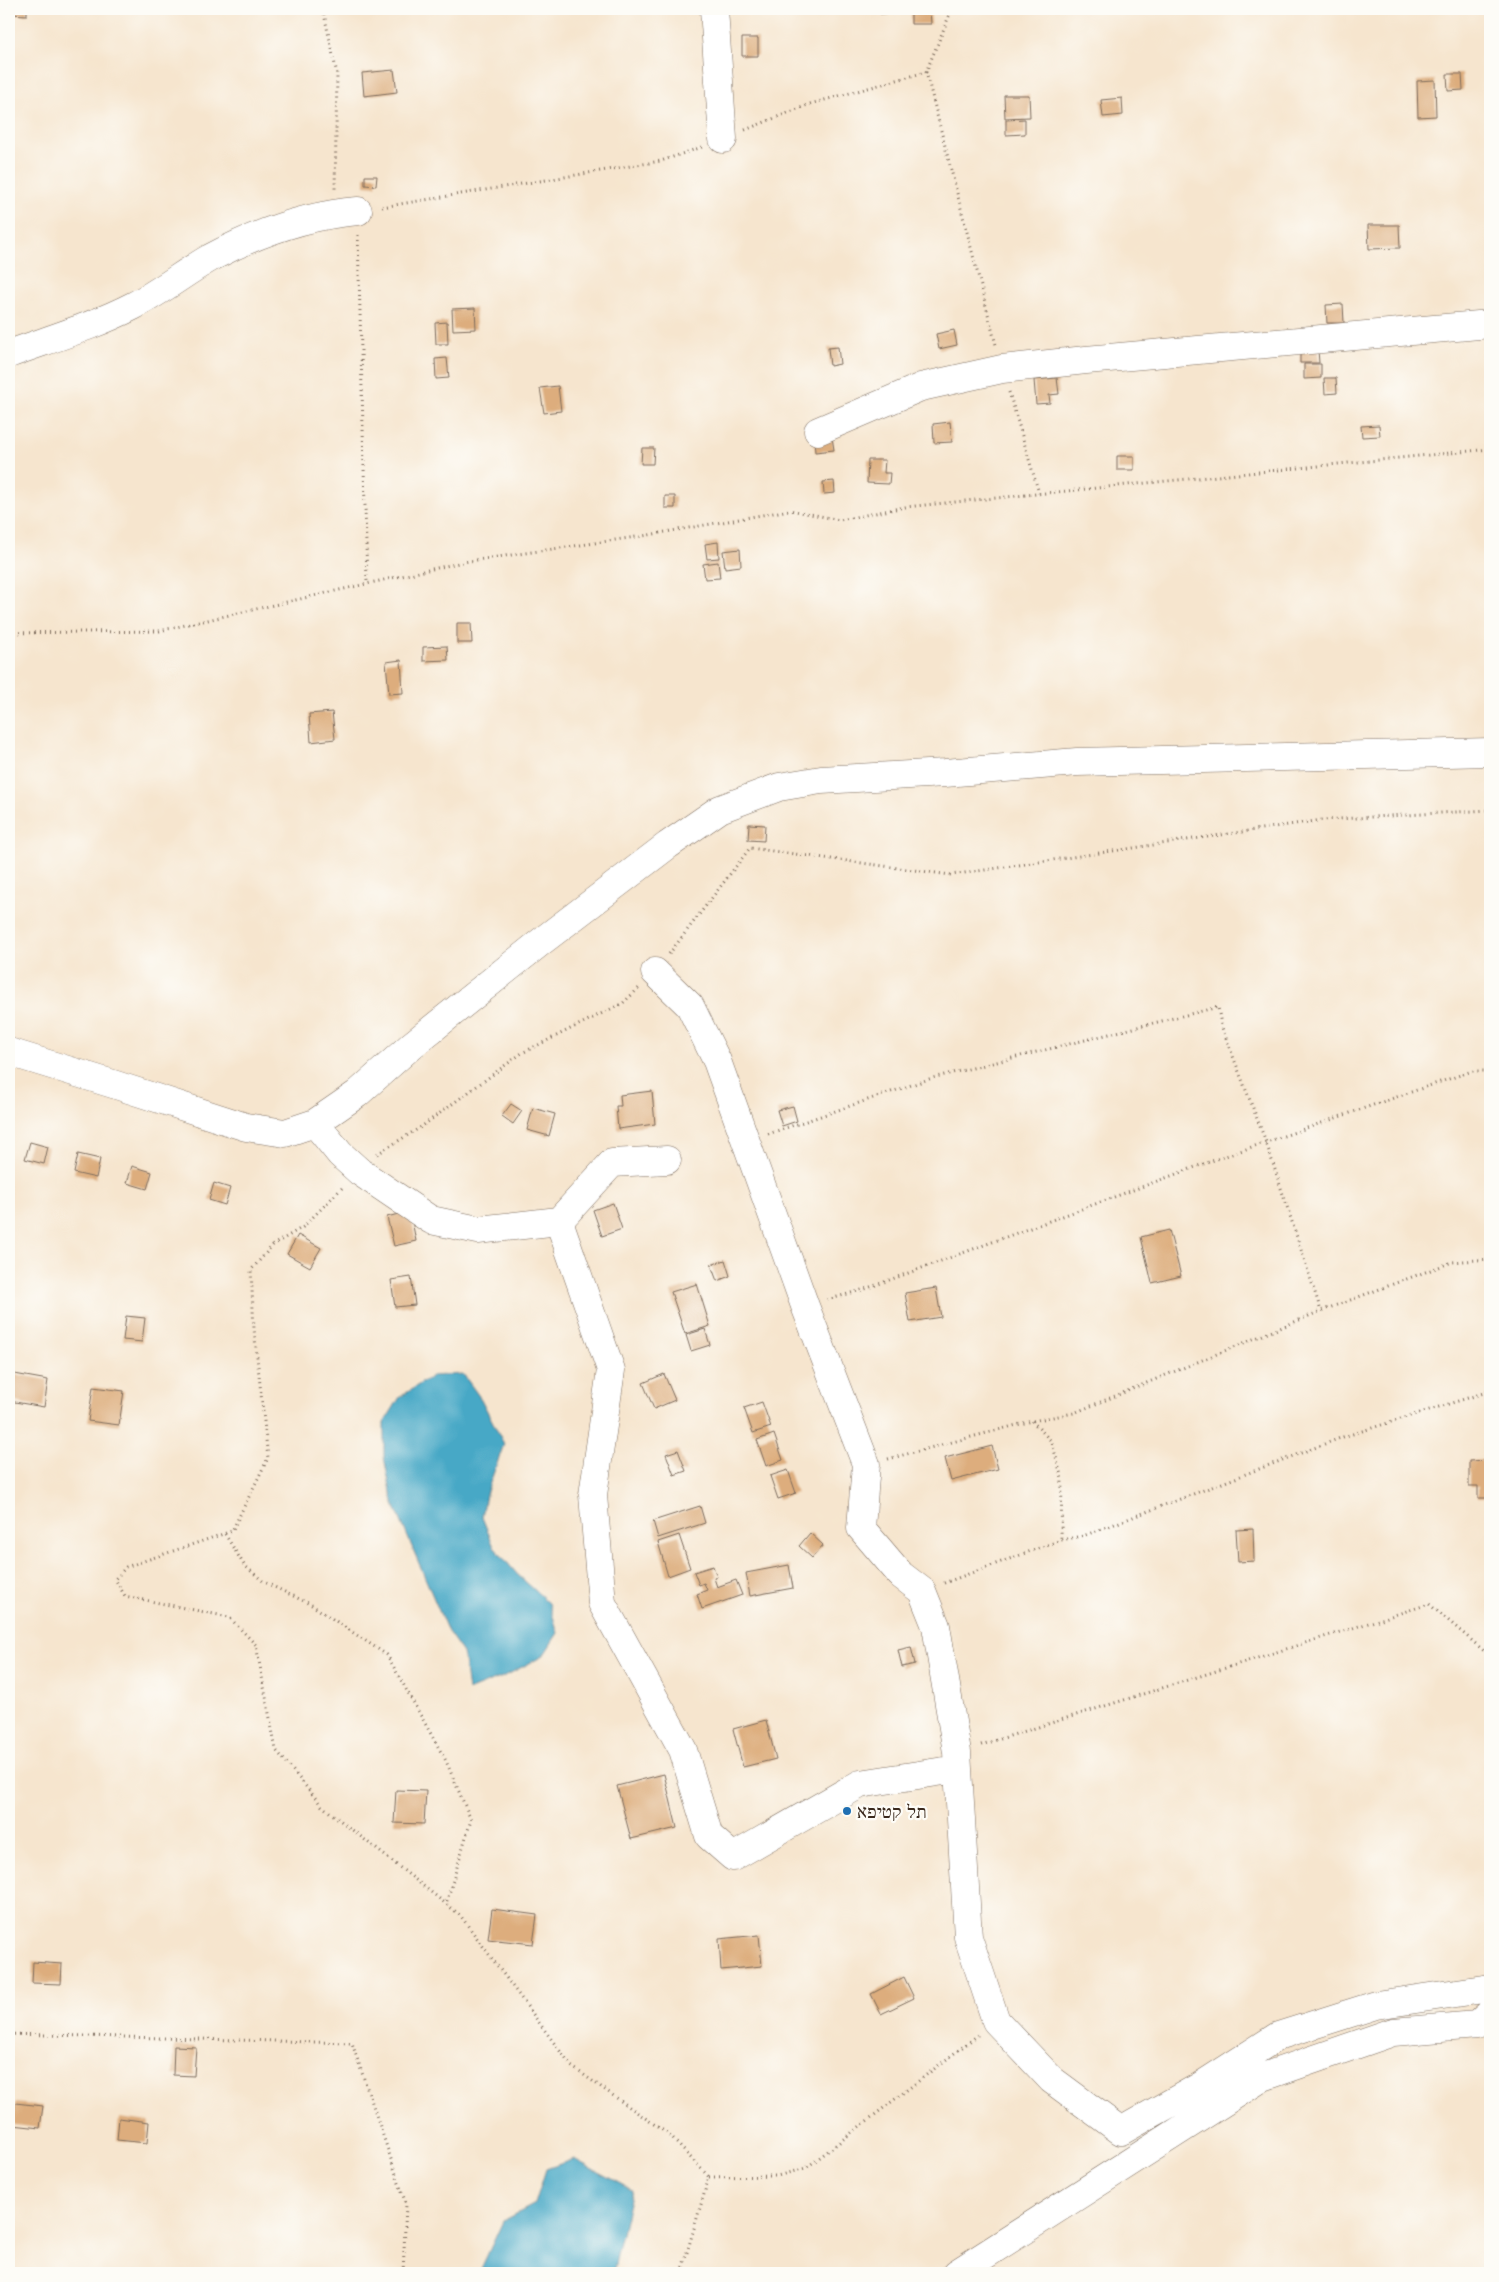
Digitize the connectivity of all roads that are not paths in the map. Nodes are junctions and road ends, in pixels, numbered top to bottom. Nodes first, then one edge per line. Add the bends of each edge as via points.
1 (714, 9) edge
2 (723, 139) road end
3 (346, 212) road end
4 (1490, 324) edge
5 (9, 354) edge
6 (818, 431) dead end
7 (1490, 752) edge
8 (655, 972) dead end
9 (9, 1052) edge
10 (315, 1123) junction
11 (667, 1160) dead end
12 (559, 1222) junction
13 (957, 1760) junction
14 (1490, 1988) edge
15 (1490, 2012) edge
16 (957, 2273) edge

1 - 2 street
3 - 5 street via 269,231 211,258 133,306
4 - 6 street via 1002,370 921,387
7 - 10 street via 1077,762 820,780 779,787 720,809 668,845 412,1045 357,1094
8 - 13 street via 690,1006 716,1060 866,1464 861,1528 901,1575 922,1591 936,1626
9 - 10 street via 246,1127 285,1133
10 - 12 street via 340,1154 360,1172 430,1220 478,1230
11 - 12 street via 612,1164
12 - 13 street via 611,1370 593,1495 602,1603 683,1750 709,1836 733,1856 860,1784
13 - 14 street via 968,1937 996,2021 1052,2080 1121,2131 1200,2087 1278,2036 1376,2005
15 - 16 street via 1477,2026 1393,2032 1263,2078

